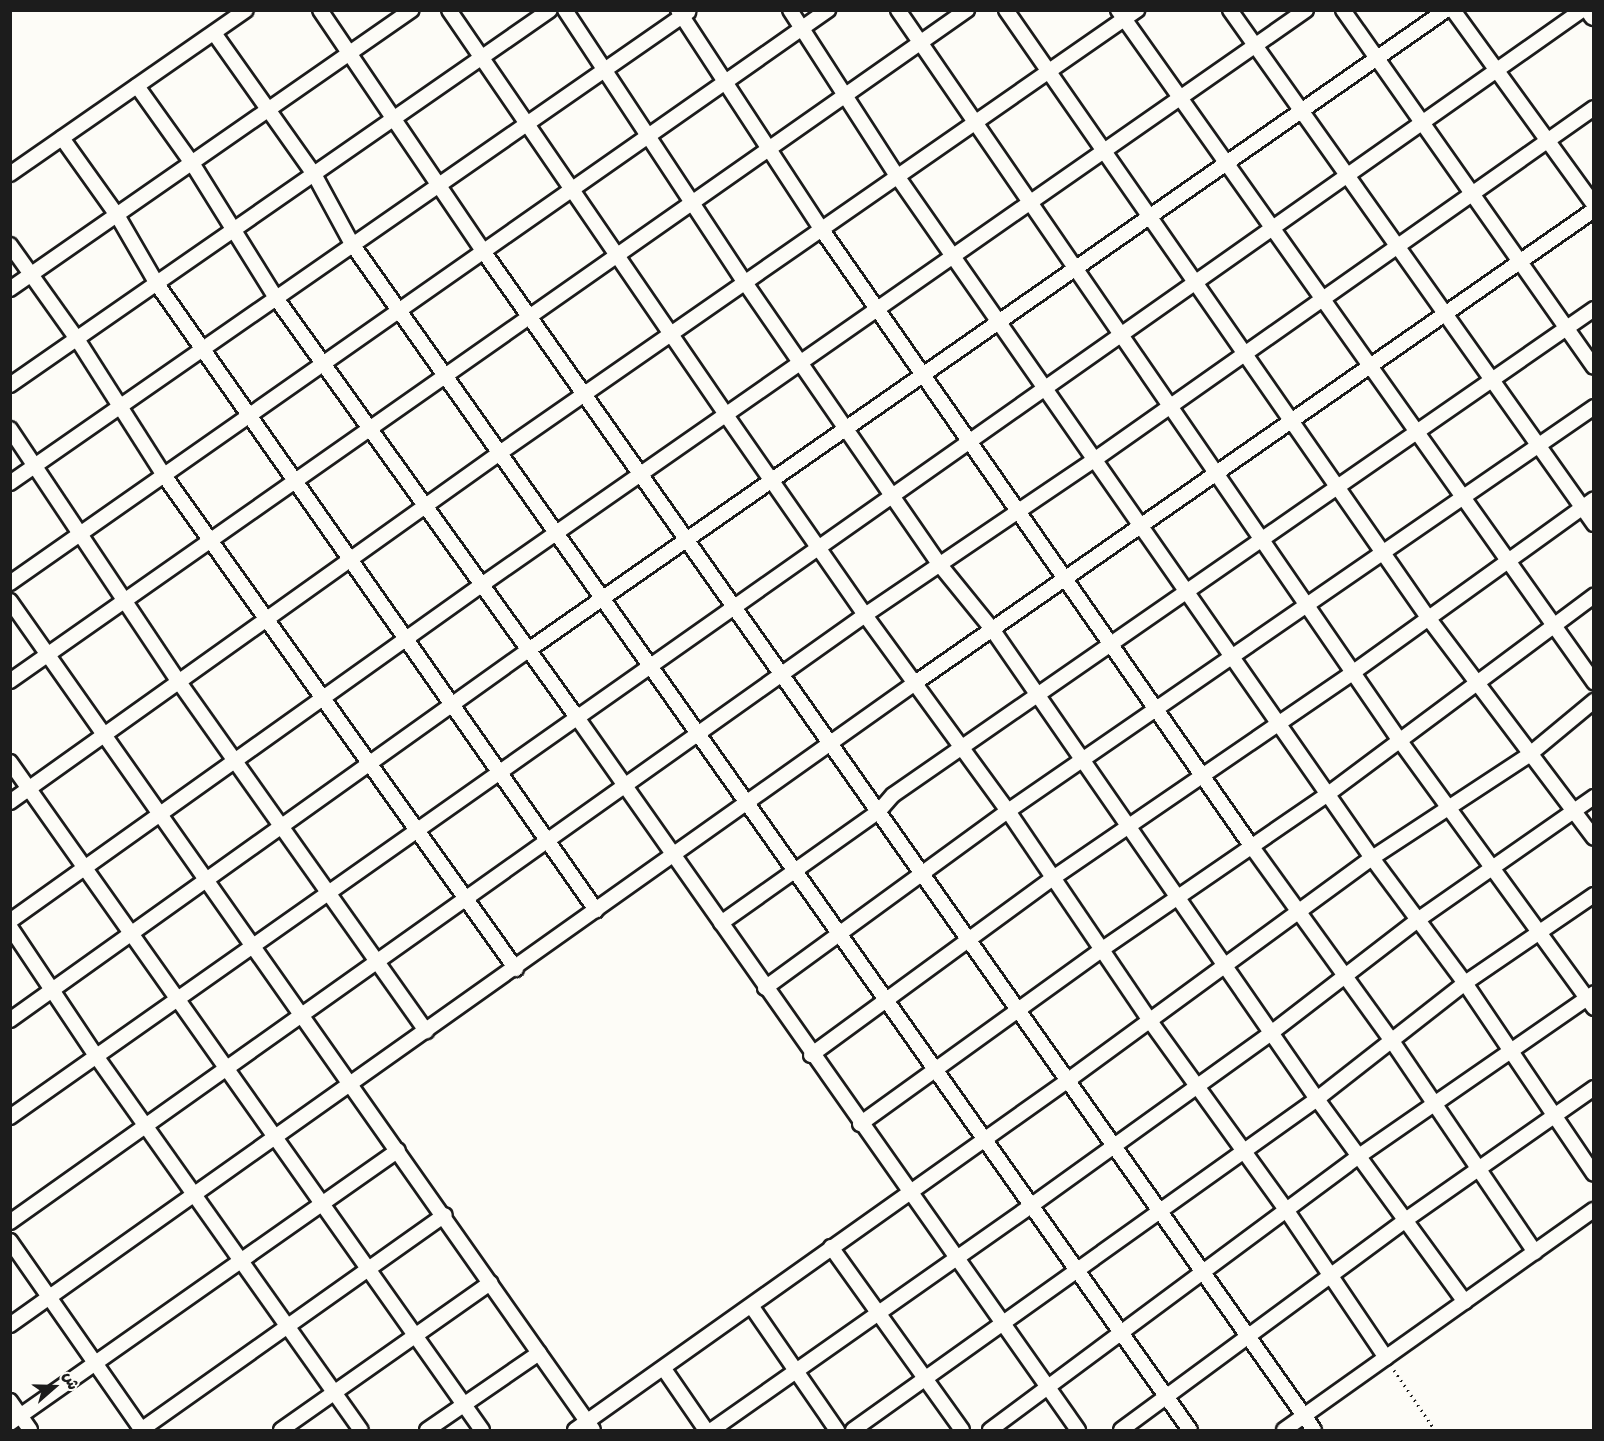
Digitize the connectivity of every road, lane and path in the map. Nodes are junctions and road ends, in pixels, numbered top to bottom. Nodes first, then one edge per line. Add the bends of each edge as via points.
1 (246, 10) edge
2 (320, 10) edge
3 (411, 10) edge
4 (449, 10) edge
5 (550, 10) edge
6 (565, 10) edge
7 (790, 10) edge
8 (828, 10) edge
9 (898, 10) edge
10 (967, 10) edge
11 (1006, 10) edge
12 (1137, 10) edge
13 (1230, 10) edge
14 (1306, 10) edge
15 (1343, 10) edge
16 (1446, 10) edge
17 (1453, 10) edge
18 (1582, 10) edge
19 (1590, 10) edge
20 (683, 12) edge
21 (1121, 15) edge
22 (1593, 15) edge
23 (802, 28) junction
24 (214, 33) junction
25 (919, 44) junction
26 (1255, 46) junction
27 (350, 53) junction
28 (482, 57) junction
29 (1377, 58) junction
30 (606, 68) junction
31 (1496, 71) junction
32 (1048, 72) junction
33 (722, 82) junction
34 (137, 86) junction
35 (1179, 97) junction
36 (844, 98) junction
37 (1593, 108) edge
38 (268, 110) junction
39 (1300, 112) junction
40 (396, 117) junction
41 (528, 122) junction
42 (974, 124) junction
43 (1421, 125) junction
44 (647, 135) junction
45 (62, 138) junction
46 (1546, 141) junction
47 (769, 149) junction
48 (1104, 151) junction
49 (192, 163) junction
50 (1228, 165) junction
51 (10, 174) edge
52 (314, 174) junction
53 (897, 177) junction
54 (1347, 178) junction
55 (437, 185) junction
56 (574, 187) junction
57 (1471, 195) junction
58 (1029, 203) junction
59 (693, 204) junction
60 (1593, 208) edge
61 (117, 215) junction
62 (1150, 216) junction
63 (822, 230) junction
64 (232, 231) junction
65 (1274, 231) junction
66 (352, 244) junction
67 (10, 245) edge
68 (1396, 246) junction
69 (483, 251) junction
70 (620, 256) junction
71 (954, 256) junction
72 (1520, 264) junction
73 (1074, 270) junction
74 (31, 274) junction
75 (1197, 280) junction
76 (157, 284) junction
77 (746, 284) junction
78 (10, 288) edge
79 (276, 298) junction
80 (1321, 299) junction
81 (400, 309) junction
82 (877, 309) junction
83 (1593, 309) edge
84 (1444, 316) junction
85 (531, 318) junction
86 (1000, 321) junction
87 (1566, 329) junction
88 (1122, 334) junction
89 (673, 336) junction
90 (77, 339) junction
91 (205, 348) junction
92 (1246, 351) junction
93 (800, 362) junction
94 (322, 363) junction
95 (1593, 367) edge
96 (1370, 368) junction
97 (924, 373) junction
98 (446, 376) junction
99 (1490, 382) junction
100 (10, 385) edge
101 (1045, 388) junction
102 (586, 395) junction
103 (1170, 405) junction
104 (119, 406) junction
105 (1593, 407) edge
106 (249, 415) junction
107 (726, 415) junction
108 (1293, 420) junction
109 (846, 428) junction
110 (10, 429) edge
111 (370, 429) junction
112 (1416, 432) junction
113 (969, 442) junction
114 (1537, 446) junction
115 (501, 452) junction
116 (1094, 460) junction
117 (33, 468) junction
118 (163, 474) junction
119 (640, 475) junction
120 (1216, 475) junction
121 (295, 481) junction
122 (773, 481) junction
123 (10, 483) edge
124 (1339, 486) junction
125 (893, 494) junction
126 (1462, 499) junction
127 (1593, 499) edge
128 (425, 507) junction
129 (1581, 507) junction
130 (1018, 511) junction
131 (1593, 524) edge
132 (1140, 528) junction
133 (79, 533) junction
134 (557, 534) junction
135 (210, 540) junction
136 (687, 541) junction
137 (1263, 541) junction
138 (819, 546) junction
139 (1384, 553) junction
140 (351, 560) junction
141 (1506, 560) junction
142 (940, 565) junction
143 (1067, 580) junction
144 (10, 582) edge
145 (480, 586) junction
146 (1188, 592) junction
147 (1593, 596) edge
148 (602, 599) junction
149 (124, 600) junction
150 (10, 601) edge
151 (1310, 606) junction
152 (734, 608) junction
153 (865, 615) junction
154 (1429, 619) junction
155 (266, 621) junction
156 (1554, 625) junction
157 (992, 629) junction
158 (406, 638) junction
159 (1112, 646) junction
160 (527, 651) junction
161 (47, 655) junction
162 (1234, 658) junction
163 (650, 667) junction
164 (1355, 671) junction
165 (783, 675) junction
166 (10, 681) edge
167 (179, 682) junction
168 (1593, 682) edge
169 (915, 683) junction
170 (1476, 684) junction
171 (1039, 696) junction
172 (322, 697) junction
173 (1593, 701) edge
174 (453, 704) junction
175 (1158, 710) junction
176 (576, 716) junction
177 (1280, 723) junction
178 (104, 735) junction
179 (699, 735) junction
180 (1400, 741) junction
181 (831, 743) junction
182 (961, 748) junction
183 (1529, 755) junction
184 (237, 759) junction
185 (1083, 759) junction
186 (10, 762) edge
187 (370, 764) junction
188 (500, 771) junction
189 (1204, 776) junction
190 (623, 787) junction
191 (30, 788) junction
192 (1328, 794) junction
193 (1593, 797) edge
194 (10, 802) edge
195 (748, 802) junction
196 (1446, 807) junction
197 (879, 810) junction
198 (1575, 810) junction
199 (1008, 811) junction
200 (159, 815) junction
201 (283, 825) junction
202 (1130, 828) junction
203 (415, 829) junction
204 (1593, 838) edge
205 (547, 840) junction
206 (1252, 847) junction
207 (674, 856) junction
208 (1372, 858) junction
209 (85, 867) junction
210 (1494, 868) junction
211 (795, 870) junction
212 (924, 872) junction
213 (1053, 879) junction
214 (204, 880) junction
215 (330, 892) junction
216 (1593, 895) edge
217 (1178, 898) junction
218 (465, 900) junction
219 (596, 910) junction
220 (1298, 911) junction
221 (1419, 920) junction
222 (10, 921) edge
223 (721, 922) junction
224 (10, 927) edge
225 (1540, 932) junction
226 (129, 933) junction
227 (841, 935) junction
228 (970, 942) junction
229 (251, 947) junction
230 (1101, 950) junction
231 (378, 961) junction
232 (1225, 967) junction
233 (516, 969) junction
234 (1345, 977) junction
235 (1466, 983) junction
236 (765, 988) junction
237 (52, 990) junction
238 (176, 999) junction
239 (1591, 1000) edge
240 (887, 1002) junction
241 (1018, 1011) junction
242 (300, 1017) junction
243 (10, 1020) edge
244 (1150, 1022) junction
245 (426, 1030) junction
246 (1271, 1033) junction
247 (1392, 1041) junction
248 (1512, 1051) junction
249 (812, 1055) junction
250 (96, 1056) junction
251 (225, 1070) junction
252 (935, 1071) junction
253 (1067, 1081) junction
254 (349, 1085) junction
255 (1196, 1086) junction
256 (1593, 1088) edge
257 (1317, 1099) junction
258 (1436, 1105) junction
259 (1554, 1116) junction
260 (10, 1117) edge
261 (860, 1124) junction
262 (146, 1126) junction
263 (276, 1137) junction
264 (984, 1140) junction
265 (1114, 1146) junction
266 (398, 1150) junction
267 (1242, 1150) junction
268 (1359, 1156) junction
269 (1479, 1171) junction
270 (1593, 1174) edge
271 (909, 1193) junction
272 (195, 1195) junction
273 (323, 1203) junction
274 (1032, 1205) junction
275 (1160, 1208) junction
276 (1593, 1210) edge
277 (1287, 1211) junction
278 (445, 1215) junction
279 (1404, 1221) junction
280 (10, 1222) edge
281 (10, 1242) edge
282 (831, 1247) junction
283 (1535, 1252) junction
284 (955, 1259) junction
285 (242, 1261) junction
286 (369, 1267) junction
287 (1078, 1272) junction
288 (1204, 1272) junction
289 (1330, 1275) junction
290 (490, 1283) junction
291 (51, 1298) junction
292 (1465, 1302) junction
293 (752, 1307) junction
294 (878, 1314) junction
295 (1000, 1325) junction
296 (10, 1326) edge
297 (287, 1326) junction
298 (1122, 1332) junction
299 (415, 1334) junction
300 (1248, 1337) junction
301 (539, 1353) junction
302 (1386, 1358) junction
303 (96, 1364) junction
304 (664, 1369) junction
305 (795, 1371) junction
306 (924, 1379) junction
307 (1047, 1390) junction
308 (334, 1393) junction
309 (1169, 1398) junction
310 (10, 1401) edge
311 (464, 1404) junction
312 (1304, 1416) junction
313 (16, 1420) edge
314 (585, 1428) edge
315 (141, 1430) edge
316 (30, 1431) edge
317 (281, 1431) edge
318 (361, 1431) edge
319 (427, 1431) edge
320 (482, 1431) edge
321 (706, 1431) edge
322 (712, 1431) edge
323 (837, 1431) edge
324 (853, 1431) edge
325 (962, 1431) edge
326 (990, 1431) edge
327 (1078, 1431) edge
328 (1121, 1431) edge
329 (1190, 1431) edge
330 (1284, 1431) edge
331 (1314, 1431) edge
332 (1435, 1431) edge

1 - 24 street
2 - 27 street
3 - 27 street
4 - 28 street
5 - 28 street
6 - 30 street
7 - 23 street
8 - 23 street
9 - 25 street
10 - 25 street
11 - 32 street
12 - 21 street
13 - 26 street
14 - 26 street
15 - 29 street
16 - 29 street
17 - 31 street
18 - 31 street
19 - 22 street
20 - 30 street
20 - 33 street
21 - 32 street
21 - 35 street
23 - 33 street
23 - 36 street
24 - 34 street
24 - 38 street
25 - 36 street
25 - 42 street
26 - 35 street
26 - 39 street
27 - 38 street
27 - 40 street
28 - 40 street
28 - 41 street
29 - 39 street
29 - 43 street
30 - 41 street
30 - 44 street
31 - 43 street
31 - 46 street
32 - 42 street
32 - 48 street
33 - 44 street
33 - 47 street
34 - 45 street
34 - 49 street
35 - 48 street
35 - 50 street
36 - 47 street
36 - 53 street
37 - 46 street
38 - 49 street
38 - 52 street
39 - 50 street
39 - 54 street
40 - 52 street
40 - 55 street
41 - 55 street
41 - 56 street
42 - 53 street
42 - 58 street
43 - 54 street
43 - 57 street
44 - 56 street
44 - 59 street
45 - 51 street
45 - 61 street
46 - 57 street
46 - 60 street
47 - 59 street
47 - 63 street
48 - 58 street
48 - 62 street
49 - 61 street
49 - 64 street
50 - 62 street
50 - 65 street
52 - 64 street
52 - 66 street
53 - 63 street
53 - 71 street
54 - 65 street
54 - 68 street
55 - 66 street
55 - 69 street
56 - 69 street
56 - 70 street
57 - 68 street
57 - 72 street
58 - 71 street
58 - 73 street
59 - 70 street
59 - 77 street
60 - 72 street
61 - 74 street
61 - 76 street
62 - 73 street
62 - 75 street
63 - 77 street
63 - 82 street
64 - 76 street
64 - 79 street
65 - 75 street
65 - 80 street
66 - 79 street
66 - 81 street
67 - 74 street
68 - 80 street
68 - 84 street
69 - 81 street
69 - 85 street
70 - 85 street
70 - 89 street
71 - 82 street
71 - 86 street
72 - 84 street
72 - 87 street
73 - 86 street
73 - 88 street
74 - 78 street
74 - 90 street
75 - 88 street
75 - 92 street
76 - 90 street
76 - 91 street
77 - 89 street
77 - 93 street
79 - 91 street
79 - 94 street
80 - 92 street
80 - 96 street
81 - 94 street
81 - 98 street
82 - 93 street
82 - 97 street
83 - 87 street
84 - 96 street
84 - 99 street
85 - 98 street
85 - 102 street
86 - 97 street
86 - 101 street
87 - 95 street
87 - 99 street
88 - 101 street
88 - 103 street
89 - 102 street
89 - 107 street
90 - 100 street
90 - 104 street
91 - 104 street
91 - 106 street
92 - 103 street
92 - 108 street
93 - 107 street
93 - 109 street
94 - 106 street
94 - 111 street
96 - 108 street
96 - 112 street
97 - 109 street
97 - 113 street
98 - 111 street
98 - 115 street
99 - 112 street
99 - 114 street
101 - 113 street
101 - 116 street
102 - 115 street
102 - 119 street
103 - 116 street
103 - 120 street
104 - 117 street
104 - 118 street
105 - 114 street
106 - 118 street
106 - 121 street
107 - 119 street
107 - 122 street
108 - 120 street
108 - 124 street
109 - 122 street
109 - 125 street
110 - 117 street
111 - 121 street
111 - 128 street
112 - 124 street
112 - 126 street
113 - 125 street
113 - 130 street
114 - 126 street
114 - 129 street
115 - 128 street
115 - 134 street
116 - 130 street
116 - 132 street
117 - 123 street
117 - 133 street
118 - 133 street
118 - 135 street
119 - 134 street
119 - 136 street
120 - 132 street
120 - 137 street
121 - 135 street
121 - 140 street
122 - 136 street
122 - 138 street
124 - 137 street
124 - 139 street
125 - 138 street
125 - 142 street
126 - 139 street
126 - 141 street
127 - 129 street
128 - 140 street
128 - 145 street
129 - 131 street
129 - 141 street
130 - 142 street
130 - 143 street
132 - 143 street
132 - 146 street
133 - 144 street
133 - 149 street
134 - 145 street
134 - 148 street
135 - 149 street
135 - 155 street
136 - 148 street
136 - 152 street
137 - 146 street
137 - 151 street
138 - 152 street
138 - 153 street
139 - 151 street
139 - 154 street
140 - 155 street
140 - 158 street
141 - 154 street
141 - 156 street
142 - 153 street
142 - 157 street
143 - 157 street
143 - 159 street
145 - 158 street
145 - 160 street
146 - 159 street
146 - 162 street
147 - 156 street
148 - 160 street
148 - 163 street
149 - 161 street
149 - 167 street
150 - 161 street
151 - 162 street
151 - 164 street
152 - 163 street
152 - 165 street
153 - 165 street
153 - 169 street
154 - 164 street
154 - 170 street
155 - 167 street
155 - 172 street
156 - 168 street
156 - 170 street
157 - 169 street
157 - 171 street
158 - 172 street
158 - 174 street
159 - 171 street
159 - 175 street
160 - 174 street
160 - 176 street
161 - 166 street
161 - 178 street
162 - 175 street
162 - 177 street
163 - 176 street
163 - 179 street
164 - 177 street
164 - 180 street
165 - 179 street
165 - 181 street
167 - 178 street
167 - 184 street
169 - 181 street
169 - 182 street
170 - 180 street
170 - 183 street
171 - 182 street
171 - 185 street
172 - 184 street
172 - 187 street
173 - 183 street
174 - 187 street
174 - 188 street
175 - 185 street
175 - 189 street
176 - 188 street
176 - 190 street
177 - 189 street
177 - 192 street
178 - 191 street
178 - 200 street
179 - 190 street
179 - 195 street
180 - 192 street
180 - 196 street
181 - 195 street
181 - 197 street
182 - 197 street via 893,795
182 - 199 street
183 - 196 street
183 - 198 street
184 - 200 street
184 - 201 street
185 - 199 street
185 - 202 street
186 - 191 street
187 - 201 street
187 - 203 street
188 - 203 street
188 - 205 street
189 - 202 street
189 - 206 street
190 - 205 street
190 - 207 street
191 - 194 street
191 - 209 street
192 - 206 street
192 - 208 street
193 - 198 street
195 - 207 street
195 - 211 street
196 - 208 street
196 - 210 street
197 - 211 street
197 - 212 street
198 - 204 street
198 - 210 street
199 - 212 street
199 - 213 street
200 - 209 street
200 - 214 street
201 - 214 street
201 - 215 street
202 - 213 street
202 - 217 street
203 - 215 street
203 - 218 street
205 - 218 street
205 - 219 street
206 - 217 street
206 - 220 street
207 - 219 street
207 - 223 street
208 - 220 street
208 - 221 street
209 - 222 street
209 - 226 street
210 - 221 street
210 - 225 street
211 - 223 street
211 - 227 street
212 - 227 street
212 - 228 street
213 - 228 street
213 - 230 street
214 - 226 street
214 - 229 street
215 - 229 street
215 - 231 street
216 - 225 street
217 - 230 street
217 - 232 street
218 - 231 street
218 - 233 street
219 - 233 street
220 - 232 street
220 - 234 street
221 - 234 street
221 - 235 street
223 - 236 street
224 - 237 street
225 - 235 street
225 - 239 street
226 - 237 street
226 - 238 street
227 - 236 street
227 - 240 street
228 - 240 street
228 - 241 street
229 - 238 street
229 - 242 street
230 - 241 street
230 - 244 street
231 - 242 street
231 - 245 street
232 - 244 street
232 - 246 street
233 - 245 street
234 - 246 street
234 - 247 street
235 - 247 street
235 - 248 street
236 - 249 street
237 - 243 street
237 - 250 street
238 - 250 street
238 - 251 street
239 - 248 street
240 - 249 street
240 - 252 street
241 - 252 street
241 - 253 street
242 - 251 street
242 - 254 street
244 - 253 street
244 - 255 street
245 - 254 street
246 - 255 street
246 - 257 street
247 - 257 street
247 - 258 street
248 - 258 street
248 - 259 street
249 - 261 street
250 - 260 street
250 - 262 street
251 - 262 street
251 - 263 street
252 - 261 street
252 - 264 street
253 - 264 street
253 - 265 street
254 - 263 street
254 - 266 street
255 - 265 street
255 - 267 street
256 - 259 street
257 - 267 street
257 - 268 street
258 - 268 street
258 - 269 street
259 - 269 street
259 - 270 street
261 - 271 street
262 - 272 street
262 - 280 street
263 - 272 street
263 - 273 street
264 - 271 street
264 - 274 street
265 - 274 street
265 - 275 street
266 - 273 street
266 - 278 street
267 - 275 street
267 - 277 street
268 - 277 street
268 - 279 street
269 - 279 street
269 - 283 street
271 - 282 street
271 - 284 street
272 - 285 street
272 - 291 street
273 - 285 street
273 - 286 street
274 - 284 street
274 - 287 street
275 - 287 street
275 - 288 street
276 - 283 street
277 - 288 street
277 - 289 street
278 - 286 street
278 - 290 street
279 - 289 street
279 - 292 street
281 - 291 street
282 - 293 street
282 - 294 street
283 - 292 street
284 - 294 street
284 - 295 street
285 - 297 street
285 - 303 street
286 - 297 street
286 - 299 street
287 - 295 street
287 - 298 street
288 - 298 street
288 - 300 street
289 - 300 street
289 - 302 street
290 - 299 street
290 - 301 street
291 - 296 street
291 - 303 street
292 - 302 street
293 - 304 street
293 - 305 street
294 - 305 street
294 - 306 street
295 - 306 street
295 - 307 street
297 - 308 street
297 - 315 street
298 - 307 street
298 - 309 street
299 - 308 street
299 - 311 street
300 - 309 street
300 - 312 street
301 - 311 street
301 - 314 street
302 - 312 street
302 - 332 path
303 - 313 street
303 - 315 street
304 - 314 street
304 - 321 street
305 - 322 street
305 - 323 street
306 - 324 street
306 - 325 street
307 - 326 street
307 - 327 street
308 - 317 street
308 - 318 street
309 - 328 street
309 - 329 street
310 - 313 street
311 - 319 street
311 - 320 street
312 - 330 street
312 - 331 street
313 - 316 street

